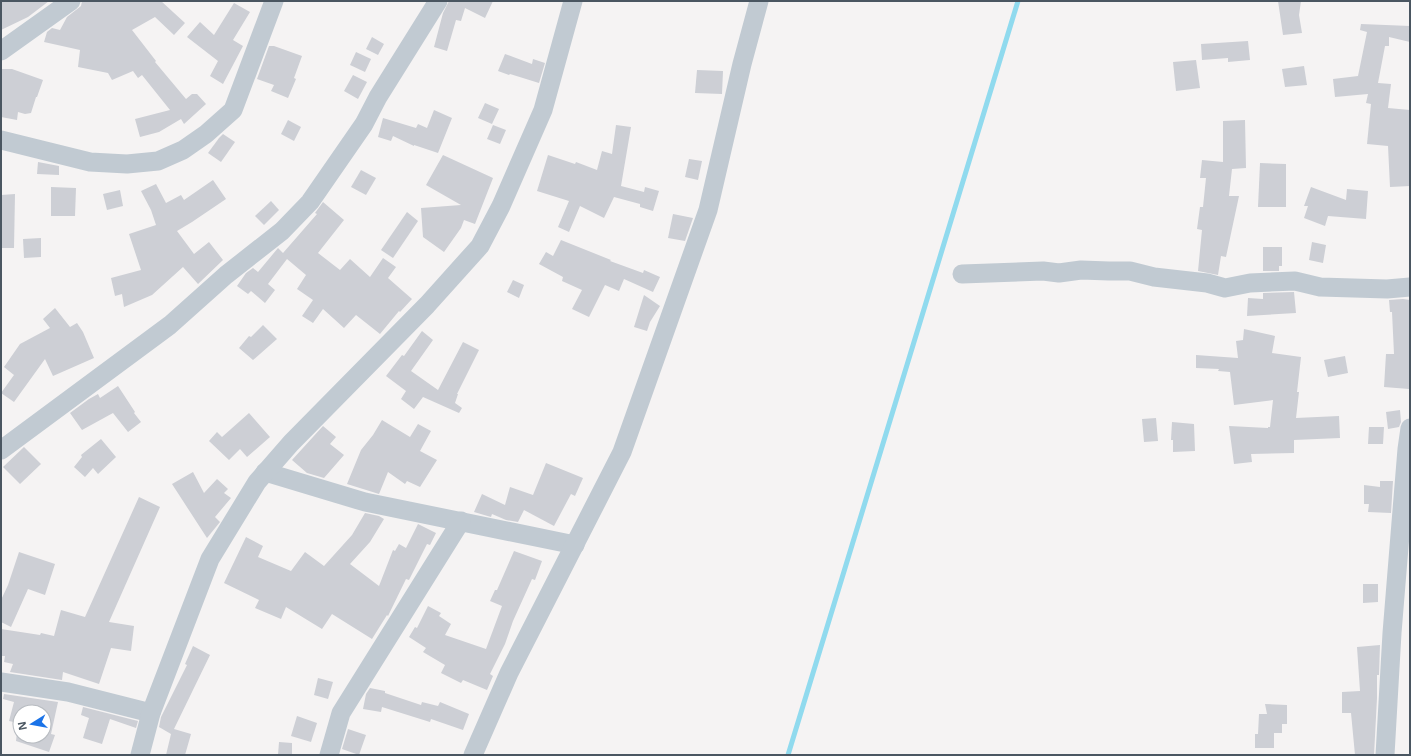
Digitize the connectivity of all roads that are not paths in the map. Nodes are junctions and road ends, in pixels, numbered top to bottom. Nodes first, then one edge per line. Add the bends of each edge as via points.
1 (71, 1) edge
2 (274, 1) edge
3 (438, 1) edge
4 (573, 1) edge
5 (759, 1) edge
6 (1, 52) edge
7 (1, 140) edge
8 (962, 274) dead end
9 (1410, 287) edge
10 (1410, 428) edge
11 (1, 450) edge
12 (265, 472) junction
13 (461, 521) junction
14 (574, 545) junction
15 (1, 682) edge
16 (151, 713) junction
17 (140, 755) edge
18 (329, 755) edge
19 (473, 755) edge
20 (1385, 755) edge

1 - 6 street
2 - 7 street via 233,110 183,150 158,161 127,164 90,162
3 - 11 street via 364,124 310,202 282,231 226,275 170,325
4 - 12 street via 543,110 501,206 480,246 427,305
5 - 14 street via 708,210 622,452
8 - 9 street via 1130,271 1225,288 1250,283 1295,281 1320,287
10 - 20 street via 1392,633
12 - 13 street via 365,502
12 - 16 street via 210,559
13 - 14 street
13 - 18 street via 341,713
14 - 19 street via 509,673
15 - 16 street via 68,692
16 - 17 street

